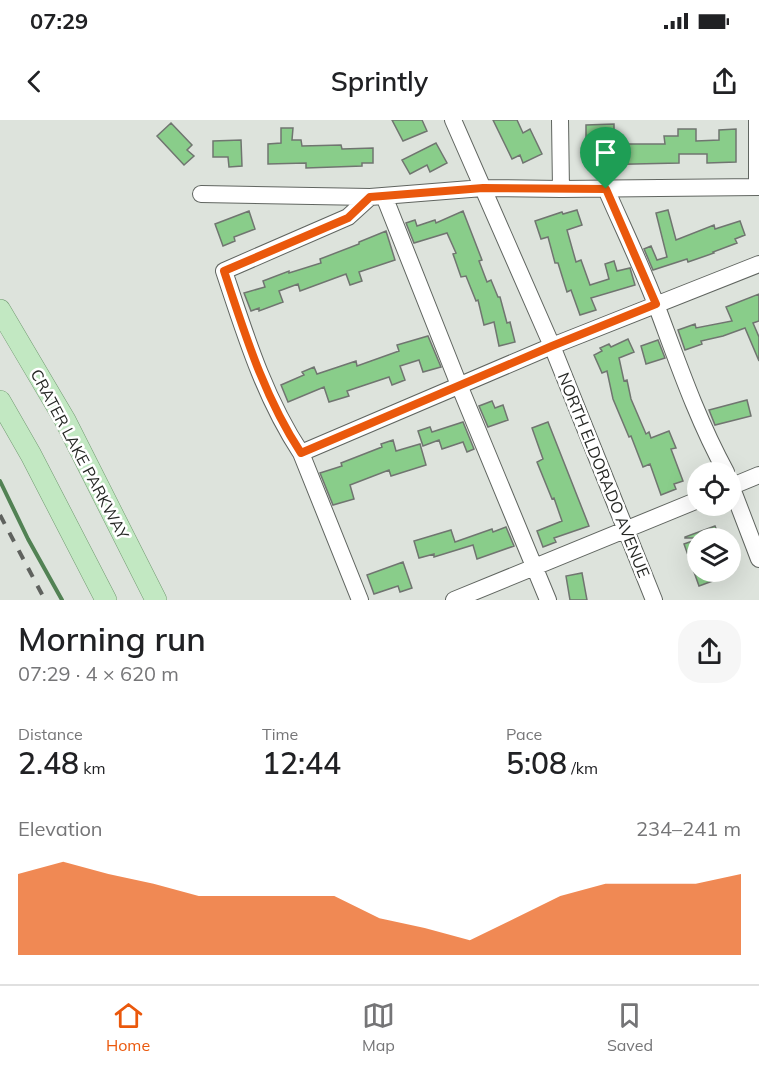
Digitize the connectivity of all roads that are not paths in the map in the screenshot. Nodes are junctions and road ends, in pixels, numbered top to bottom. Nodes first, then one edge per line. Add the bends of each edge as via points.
1 (453, 120) edge
2 (560, 120) edge
3 (757, 120) edge
4 (758, 187) edge
5 (483, 188) junction
6 (561, 189) junction
7 (606, 189) junction
8 (201, 194) dead end
9 (377, 196) junction
10 (759, 264) edge
11 (656, 304) junction
12 (0, 310) edge
13 (552, 346) junction
14 (459, 385) junction
15 (0, 401) edge
16 (301, 453) junction
17 (720, 462) edge
18 (759, 475) edge
19 (741, 479) edge
20 (687, 505) edge
21 (741, 511) edge
22 (625, 530) junction
23 (759, 558) edge
24 (535, 567) junction
25 (106, 600) edge
26 (156, 600) edge
27 (360, 600) edge
28 (454, 600) edge
29 (548, 600) edge
30 (654, 600) edge

1 - 5 street, NORTH ELDORADO AVENUE
2 - 6 street
3 - 4 street
4 - 7 street
5 - 6 street
5 - 9 street
5 - 13 street, NORTH ELDORADO AVENUE
6 - 7 street
7 - 11 street
8 - 9 street
9 - 14 street
9 - 16 street via 348,218 224,271 259,375
10 - 11 street
11 - 13 street
11 - 17 street
12 - 26 main road, CRATER LAKE PARKWAY via 65,420
13 - 14 street
13 - 22 street, NORTH ELDORADO AVENUE
14 - 16 street
14 - 24 street
15 - 25 main road
16 - 27 street
18 - 19 street
20 - 22 street
21 - 23 street
22 - 24 street
22 - 30 street, NORTH ELDORADO AVENUE
24 - 28 street
24 - 29 street

